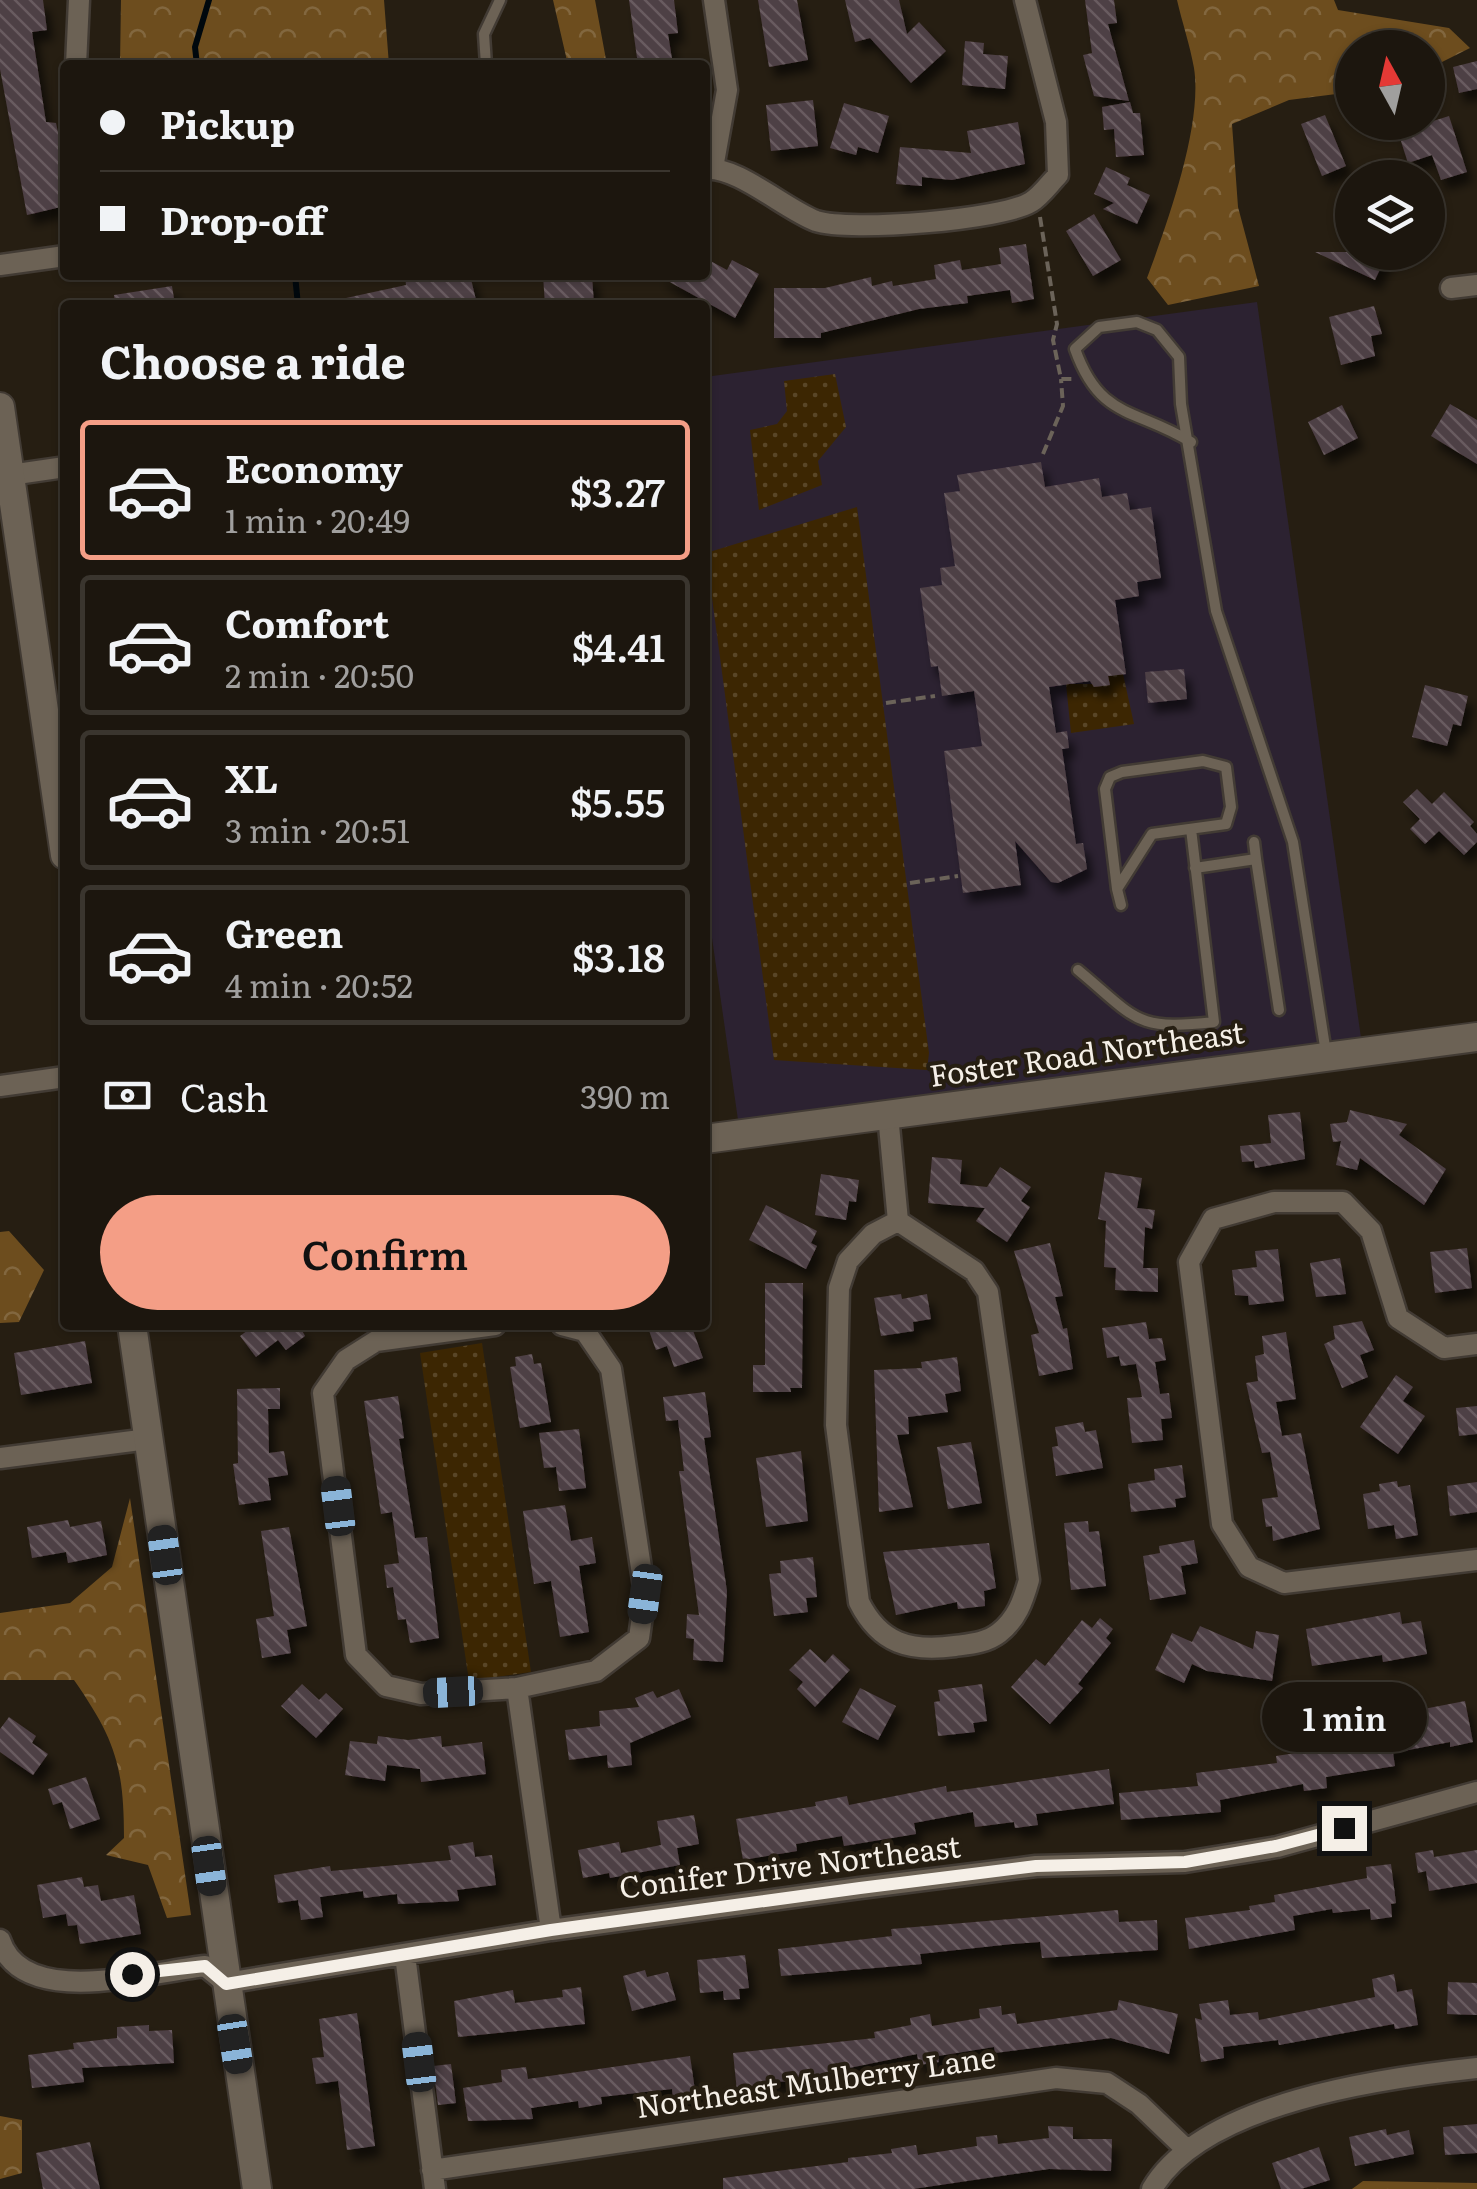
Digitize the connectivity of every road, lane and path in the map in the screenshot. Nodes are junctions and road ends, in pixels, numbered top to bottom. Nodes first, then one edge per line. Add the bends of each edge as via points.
1 (79, 0) edge
2 (500, 0) edge
3 (714, 0) edge
4 (1025, 0) edge
5 (76, 60) edge
6 (486, 60) edge
7 (710, 164) edge
8 (710, 169) edge
9 (1035, 198) junction
10 (60, 257) edge
11 (0, 264) edge
12 (1477, 285) edge
13 (1451, 288) dead end
14 (1060, 378) junction
15 (1086, 378) junction
16 (0, 407) edge
17 (1191, 442) junction
18 (1042, 454) dead end
19 (5, 457) edge
20 (60, 466) edge
21 (935, 696) dead end
22 (886, 703) dead end
23 (56, 725) edge
24 (60, 783) edge
25 (1190, 829) junction
26 (1254, 842) dead end
27 (1256, 860) junction
28 (1195, 868) junction
29 (958, 876) dead end
30 (910, 883) dead end
31 (1117, 889) junction
32 (1121, 904) dead end
33 (1078, 970) dead end
34 (1279, 1010) dead end
35 (1477, 1036) edge
36 (1326, 1056) junction
37 (60, 1078) edge
38 (0, 1086) edge
39 (888, 1114) junction
40 (710, 1138) edge
41 (898, 1221) junction
42 (133, 1330) edge
43 (458, 1330) edge
44 (581, 1330) edge
45 (1477, 1344) edge
46 (148, 1439) junction
47 (0, 1458) edge
48 (1477, 1560) edge
49 (516, 1688) junction
50 (1477, 1792) edge
51 (551, 1930) junction
52 (0, 1940) edge
53 (406, 1956) junction
54 (226, 1984) junction
55 (1477, 2068) edge
56 (1186, 2149) junction
57 (434, 2179) edge
58 (256, 2189) edge
59 (1152, 2189) edge

1 - 5 street
2 - 6 lane via 484,34
3 - 7 street via 726,90
4 - 9 street via 1056,122 1058,175
8 - 9 street via 817,221 862,226 932,222
9 - 14 path
10 - 11 street
12 - 13 street
14 - 15 path
14 - 18 path via 1063,406
15 - 17 lane via 1103,401
15 - 17 lane via 1075,349 1099,327 1138,322 1157,330 1178,357
16 - 19 main road
17 - 36 lane via 1216,611 1292,842
19 - 20 street
19 - 23 main road
21 - 22 path
23 - 24 main road
25 - 28 lane
25 - 31 lane via 1152,834
25 - 31 lane via 1226,824 1226,767 1204,761 1110,778 1104,789
26 - 27 lane
27 - 28 lane
27 - 34 lane
28 - 33 lane via 1214,1022 1161,1028 1138,1020
29 - 30 path
31 - 32 lane
35 - 36 main road, Foster Road Northeast
36 - 39 main road, Foster Road Northeast
37 - 38 street
39 - 40 main road, Foster Road Northeast
39 - 41 street
41 - 41 street via 873,1234 848,1262 839,1288 836,1425 859,1602 888,1639 926,1650 985,1642 999,1633 1015,1616 1029,1580 988,1292 974,1271
42 - 46 main road
43 - 49 street via 376,1341 346,1360 322,1393 356,1655 386,1686 421,1694
44 - 49 street via 611,1369 645,1594 639,1638 596,1670
45 - 48 street via 1444,1348 1398,1318 1371,1230 1343,1202 1274,1202 1214,1219 1189,1262 1222,1524 1249,1566 1284,1583
46 - 47 street
46 - 54 main road
49 - 51 street
50 - 51 street, Conifer Drive Northeast via 1276,1846 1185,1862 1036,1866
51 - 53 street, Conifer Drive Northeast
52 - 54 street via 16,1969 34,1978 60,1983 205,1966
53 - 54 street, Conifer Drive Northeast
53 - 57 street
54 - 58 main road
55 - 56 street via 1294,2099
56 - 57 street, Northeast Mulberry Lane via 1107,2083 1056,2078
56 - 59 street

